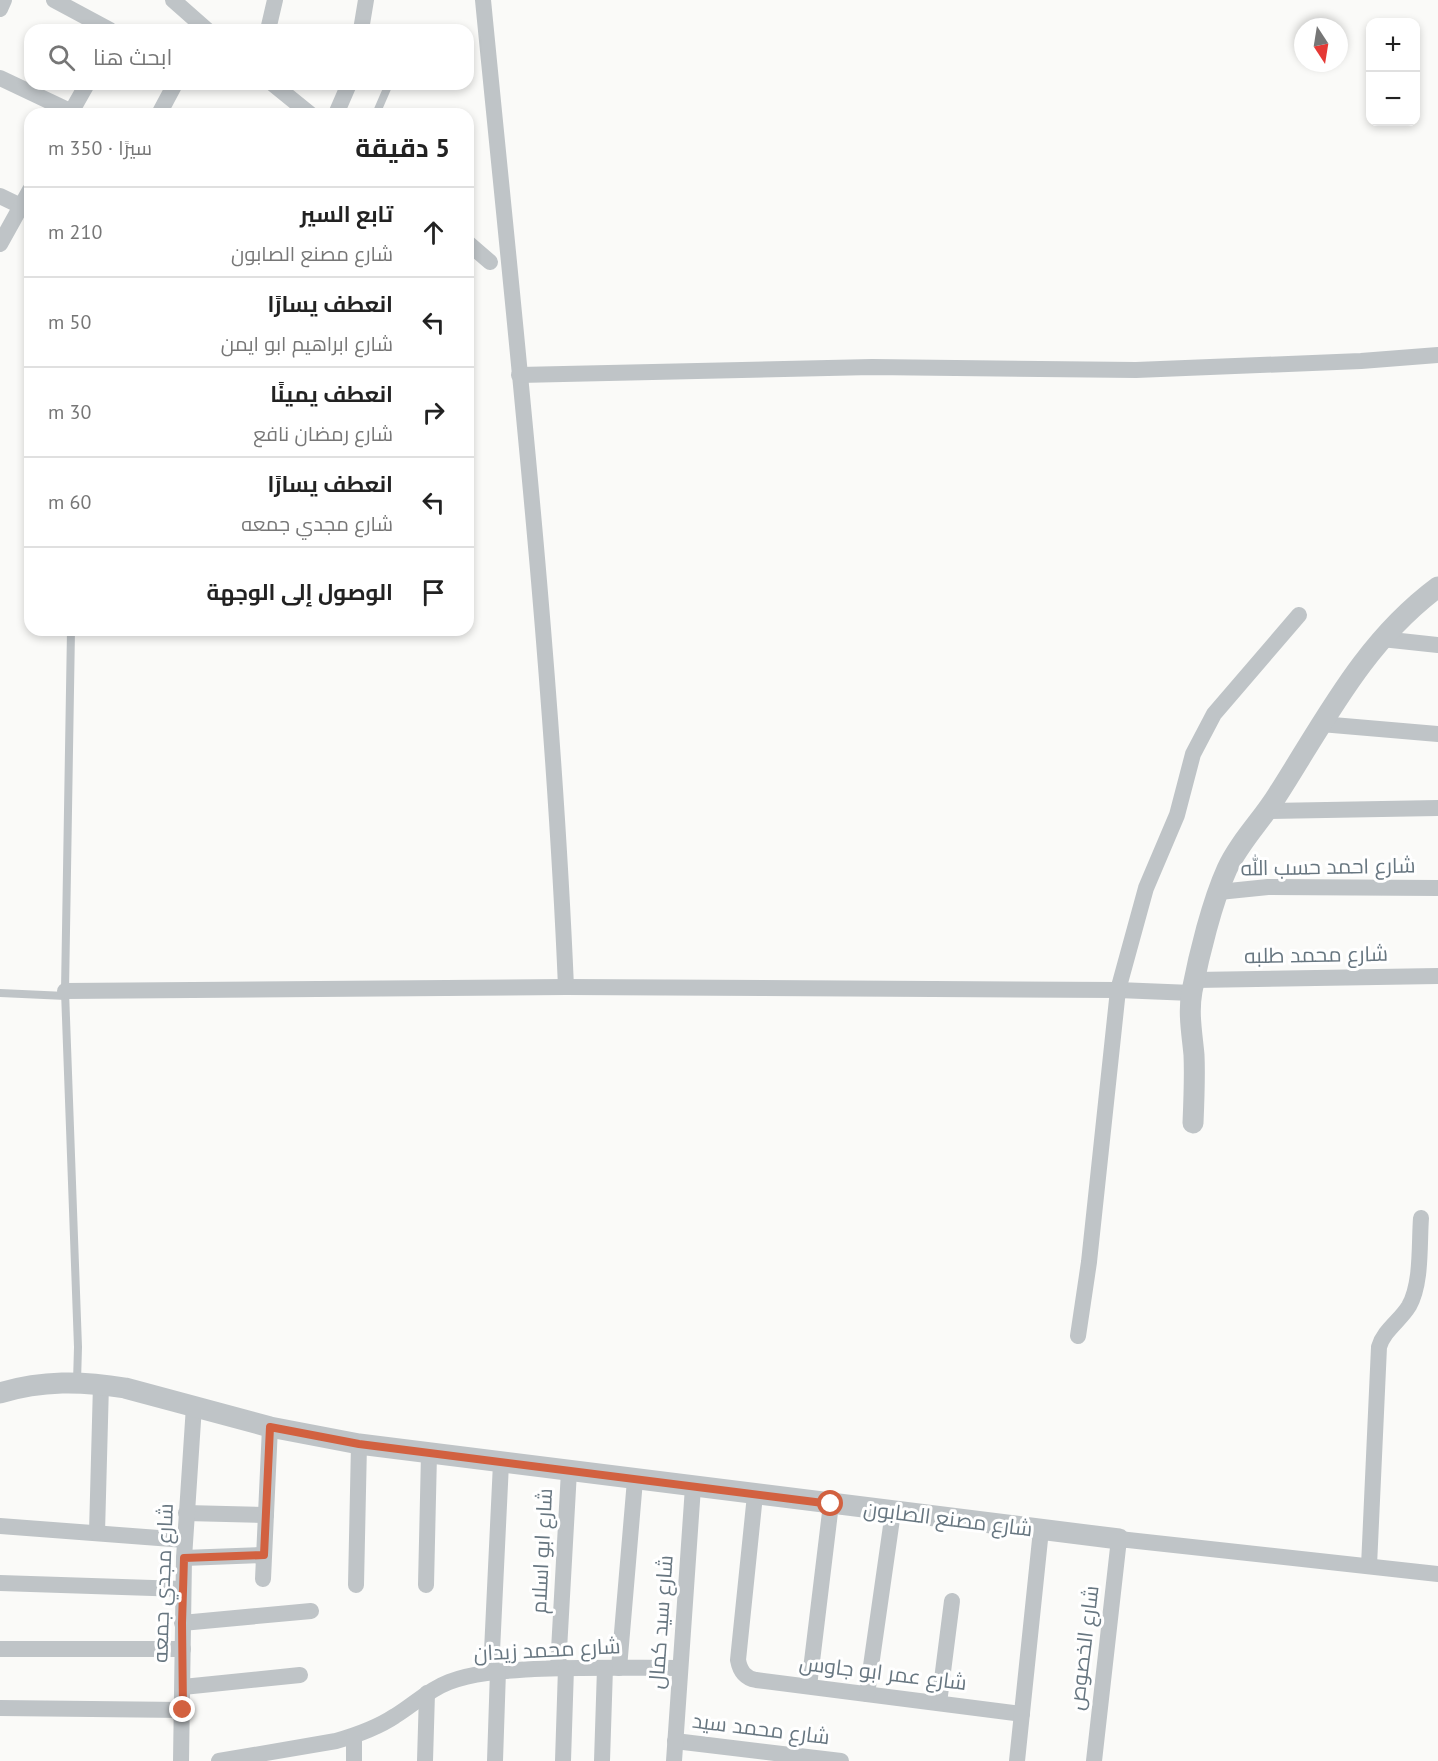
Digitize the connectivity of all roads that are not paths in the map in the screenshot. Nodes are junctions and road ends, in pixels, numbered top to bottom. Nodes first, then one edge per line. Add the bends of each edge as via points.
1 (4, 0) edge
2 (54, 0) edge
3 (173, 0) edge
4 (275, 0) edge
5 (366, 0) edge
6 (483, 0) edge
7 (0, 9) edge
8 (99, 24) edge
9 (199, 24) edge
10 (269, 24) edge
11 (362, 24) edge
12 (0, 78) edge
13 (24, 90) edge
14 (24, 90) edge
15 (84, 90) edge
16 (172, 90) edge
17 (280, 90) edge
18 (346, 90) edge
19 (386, 90) edge
20 (61, 108) edge
21 (74, 108) edge
22 (162, 108) edge
23 (303, 108) edge
24 (339, 108) edge
25 (379, 108) edge
26 (0, 196) edge
27 (24, 208) edge
28 (24, 212) edge
29 (0, 244) edge
30 (474, 248) edge
31 (490, 262) dead end
32 (1438, 355) edge
33 (519, 375) junction
34 (1433, 594) edge
35 (1299, 615) dead end
36 (71, 636) edge
37 (1382, 639) junction
38 (1438, 645) edge
39 (1321, 724) junction
40 (1438, 734) edge
41 (1438, 808) edge
42 (1267, 811) junction
43 (1438, 888) edge
44 (1219, 892) junction
45 (1438, 976) edge
46 (567, 987) junction
47 (1193, 987) junction
48 (1123, 990) junction
49 (0, 993) edge
50 (65, 994) junction
51 (1192, 1123) dead end
52 (1421, 1218) dead end
53 (1078, 1335) dead end
54 (77, 1382) junction
55 (101, 1384) junction
56 (0, 1393) edge
57 (194, 1406) junction
58 (270, 1427) junction
59 (359, 1444) junction
60 (429, 1454) junction
61 (501, 1463) junction
62 (569, 1472) junction
63 (635, 1480) junction
64 (693, 1487) junction
65 (755, 1495) junction
66 (831, 1504) junction
67 (893, 1512) junction
68 (186, 1513) junction
69 (266, 1515) junction
70 (0, 1526) edge
71 (1048, 1531) junction
72 (97, 1533) junction
73 (1115, 1539) junction
74 (185, 1540) junction
75 (264, 1555) junction
76 (184, 1558) junction
77 (1369, 1566) junction
78 (1438, 1574) edge
79 (263, 1579) dead end
80 (0, 1583) edge
81 (426, 1585) dead end
82 (356, 1586) dead end
83 (183, 1589) junction
84 (952, 1601) dead end
85 (311, 1611) dead end
86 (182, 1623) junction
87 (0, 1649) edge
88 (183, 1649) junction
89 (562, 1668) junction
90 (612, 1668) junction
91 (680, 1668) junction
92 (494, 1672) junction
93 (300, 1675) dead end
94 (809, 1686) junction
95 (183, 1687) junction
96 (428, 1693) junction
97 (867, 1694) junction
98 (939, 1703) junction
99 (0, 1708) edge
100 (183, 1710) junction
101 (1022, 1714) junction
102 (354, 1736) junction
103 (675, 1741) junction
104 (181, 1761) edge
105 (219, 1761) edge
106 (354, 1761) edge
107 (425, 1761) edge
108 (495, 1761) edge
109 (563, 1761) edge
110 (602, 1761) edge
111 (674, 1761) edge
112 (841, 1761) edge
113 (1017, 1761) edge
114 (1094, 1761) edge

1 - 7 street
2 - 8 street
3 - 9 street
4 - 10 street
5 - 11 street
6 - 33 street
12 - 14 street
13 - 20 street
15 - 21 street
16 - 22 street
17 - 23 street
18 - 24 street
19 - 25 lane
26 - 27 street
28 - 29 street
30 - 31 street
32 - 33 street via 1136,370 872,367
33 - 46 street via 560,850
34 - 37 street
35 - 48 street via 1214,714 1201,736 1177,815 1146,888
36 - 50 lane
37 - 38 street
37 - 39 street
39 - 40 street
39 - 42 street
41 - 42 street
42 - 44 street via 1238,849
43 - 44 street, شارع احمد حسب الله via 1268,887
44 - 47 street
45 - 47 street, شارع محمد طلبه
46 - 48 street, شارع محمد طلبه
46 - 50 street, شارع محمد طلبه
47 - 48 street, شارع محمد طلبه via 1166,992
47 - 51 street
48 - 53 street
49 - 50 lane
50 - 54 lane
52 - 77 street via 1413,1299 1378,1347
54 - 55 street, شارع مصنع الصابون
54 - 56 street, شارع مصنع الصابون via 38,1384
55 - 57 street, شارع مصنع الصابون
55 - 72 street
57 - 58 street, شارع مصنع الصابون
57 - 68 street, شارع مجدي جمعه
58 - 59 street, شارع مصنع الصابون
58 - 69 street
59 - 60 street, شارع مصنع الصابون
59 - 82 street
60 - 61 street, شارع مصنع الصابون
60 - 81 street
61 - 62 street, شارع مصنع الصابون
61 - 92 street
62 - 63 street, شارع مصنع الصابون
62 - 89 street, شارع ابو اسلام
63 - 64 street, شارع مصنع الصابون
63 - 90 street
64 - 65 street, شارع مصنع الصابون
64 - 91 street, شارع سيد كمال
65 - 66 street, شارع مصنع الصابون
65 - 94 street, شارع عمر ابو جاوس via 739,1665 750,1679
66 - 67 street, شارع مصنع الصابون
66 - 94 street
67 - 71 street, شارع مصنع الصابون
67 - 97 street
68 - 69 street
68 - 74 street, شارع مجدي جمعه
69 - 75 street
70 - 72 street
71 - 73 street, شارع مصنع الصابون
71 - 101 street
72 - 74 street
73 - 77 street, شارع مصنع الصابون
73 - 114 street, شارع الخصوص
74 - 76 street, شارع مجدي جمعه
75 - 76 street
75 - 79 street
76 - 83 street, شارع مجدي جمعه
77 - 78 street, شارع مصنع الصابون
80 - 83 street
83 - 86 street, شارع مجدي جمعه
84 - 98 street
85 - 86 street
86 - 88 street, شارع مجدي جمعه
87 - 88 street
88 - 95 street, شارع مجدي جمعه
89 - 90 street, شارع محمد زيدان
89 - 92 street, شارع محمد زيدان
89 - 109 street, شارع ابو اسلام
90 - 91 street, شارع محمد زيدان
90 - 110 street
91 - 103 street, شارع سيد كمال
92 - 96 street, شارع محمد زيدان via 468,1676
92 - 108 street
93 - 95 street
94 - 97 street, شارع عمر ابو جاوس
95 - 100 street, شارع مجدي جمعه
96 - 102 street, شارع محمد زيدان via 394,1717
96 - 107 street
97 - 98 street, شارع عمر ابو جاوس
98 - 101 street, شارع عمر ابو جاوس
99 - 100 street
100 - 104 street, شارع مجدي جمعه
101 - 113 street
102 - 105 street, شارع محمد زيدان
102 - 106 street
103 - 111 street, شارع سيد كمال
103 - 112 street, شارع محمد سيد

